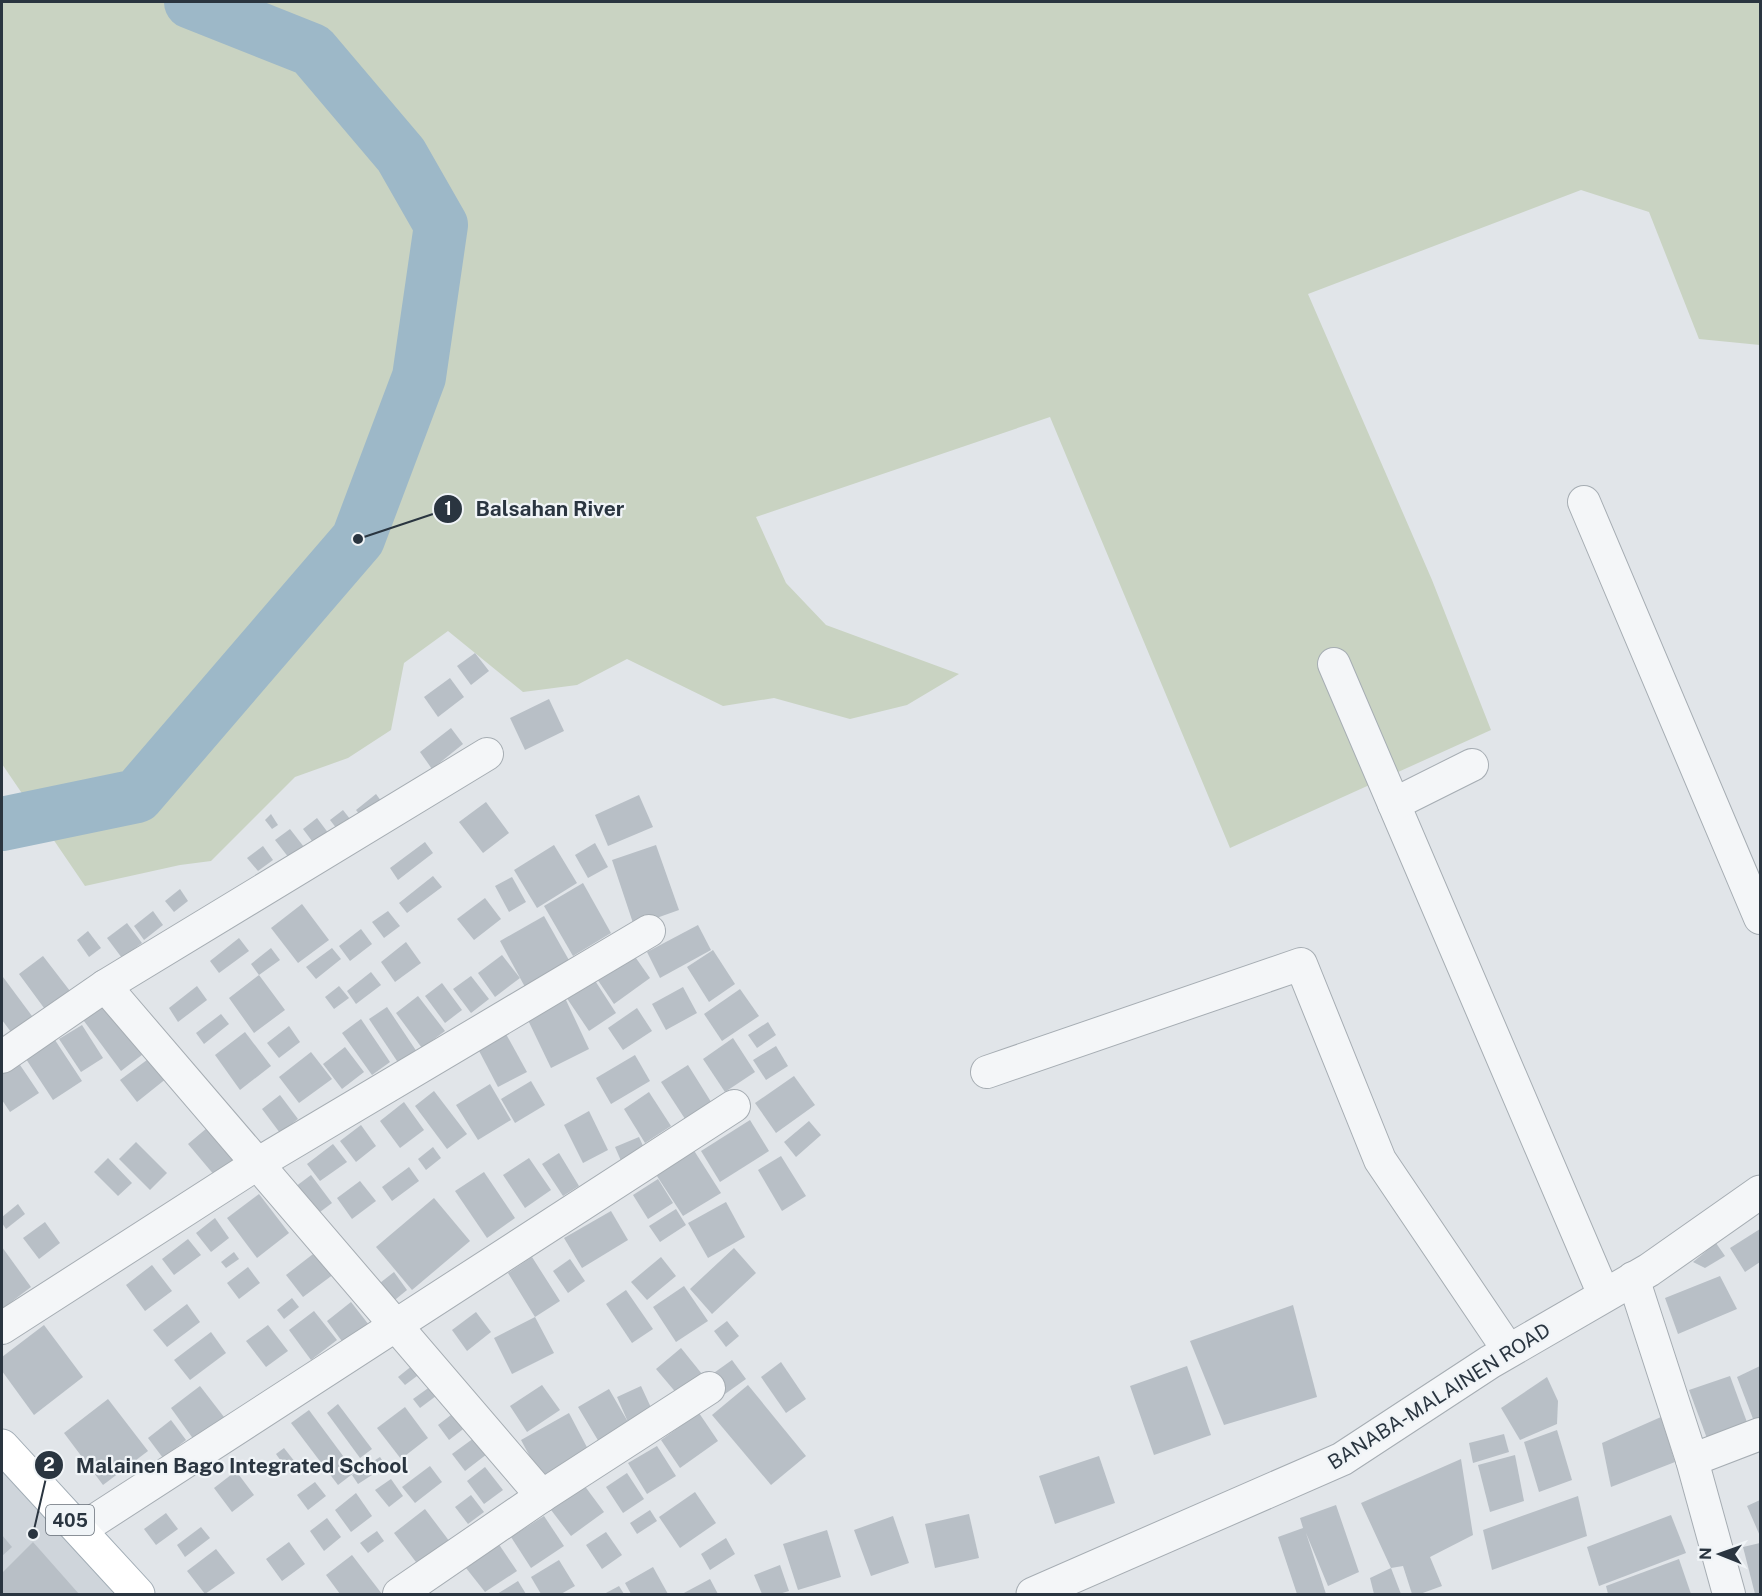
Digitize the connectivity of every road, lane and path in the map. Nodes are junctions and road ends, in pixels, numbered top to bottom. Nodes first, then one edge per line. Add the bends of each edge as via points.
1 (1584, 502) dead end
2 (1334, 664) dead end
3 (487, 754) dead end
4 (1472, 765) dead end
5 (1394, 804) junction
6 (1761, 918) edge
7 (649, 931) dead end
8 (105, 986) junction
9 (2, 1057) edge
10 (987, 1072) dead end
11 (734, 1106) dead end
12 (257, 1164) junction
13 (1761, 1192) edge
14 (1634, 1278) junction
15 (1604, 1295) junction
16 (396, 1324) junction
17 (2, 1328) edge
18 (1509, 1351) junction
19 (709, 1388) dead end
20 (1761, 1434) edge
21 (2, 1446) edge
22 (1692, 1460) junction
23 (542, 1496) junction
24 (80, 1530) junction
25 (138, 1594) edge
26 (399, 1594) edge
27 (1033, 1594) edge
28 (1729, 1594) edge

1 - 6 street
2 - 5 street
3 - 8 street
4 - 5 street
5 - 15 street
7 - 12 street
8 - 9 street
8 - 12 street
10 - 18 street via 1301,964 1380,1160
11 - 16 street
12 - 16 street
12 - 17 street
13 - 14 street, BANABA-MALAINEN ROAD
14 - 15 street, BANABA-MALAINEN ROAD
14 - 22 street
15 - 18 street, BANABA-MALAINEN ROAD
16 - 23 street
16 - 24 street
18 - 27 street, BANABA-MALAINEN ROAD via 1342,1459
19 - 23 street
20 - 22 street
21 - 24 main road, 405
22 - 28 street
23 - 26 street
24 - 25 main road, 405

